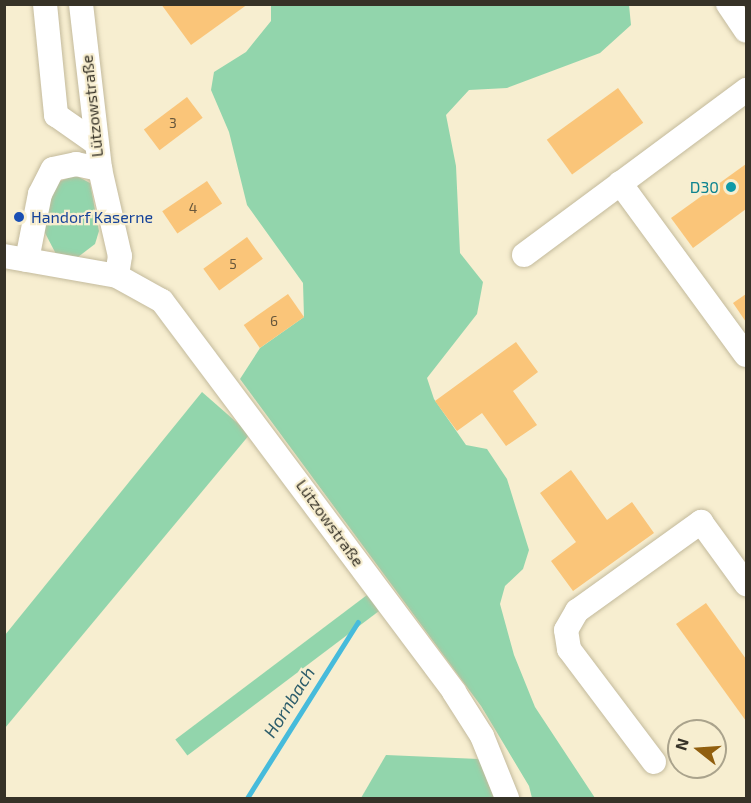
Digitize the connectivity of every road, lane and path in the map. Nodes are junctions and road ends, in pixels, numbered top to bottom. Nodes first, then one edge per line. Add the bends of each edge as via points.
1 (45, 4) edge
2 (81, 4) edge
3 (728, 4) edge
4 (747, 31) edge
5 (747, 90) edge
6 (96, 143) junction
7 (99, 169) junction
8 (620, 183) junction
9 (524, 255) dead end
10 (16, 258) edge
11 (117, 276) junction
12 (747, 355) edge
13 (747, 584) edge
14 (654, 762) dead end
15 (507, 798) edge

1 - 6 street via 56,115
2 - 6 street, Lützowstraße
3 - 4 street
5 - 8 street
6 - 7 street, Lützowstraße
7 - 10 street via 76,164 53,169
7 - 11 street, Lützowstraße via 120,256
8 - 9 street
8 - 12 street
10 - 11 street, Lützowstraße
11 - 15 street, Lützowstraße via 162,301 200,347 454,692 482,736
13 - 14 street via 701,522 577,611 566,630 569,649

